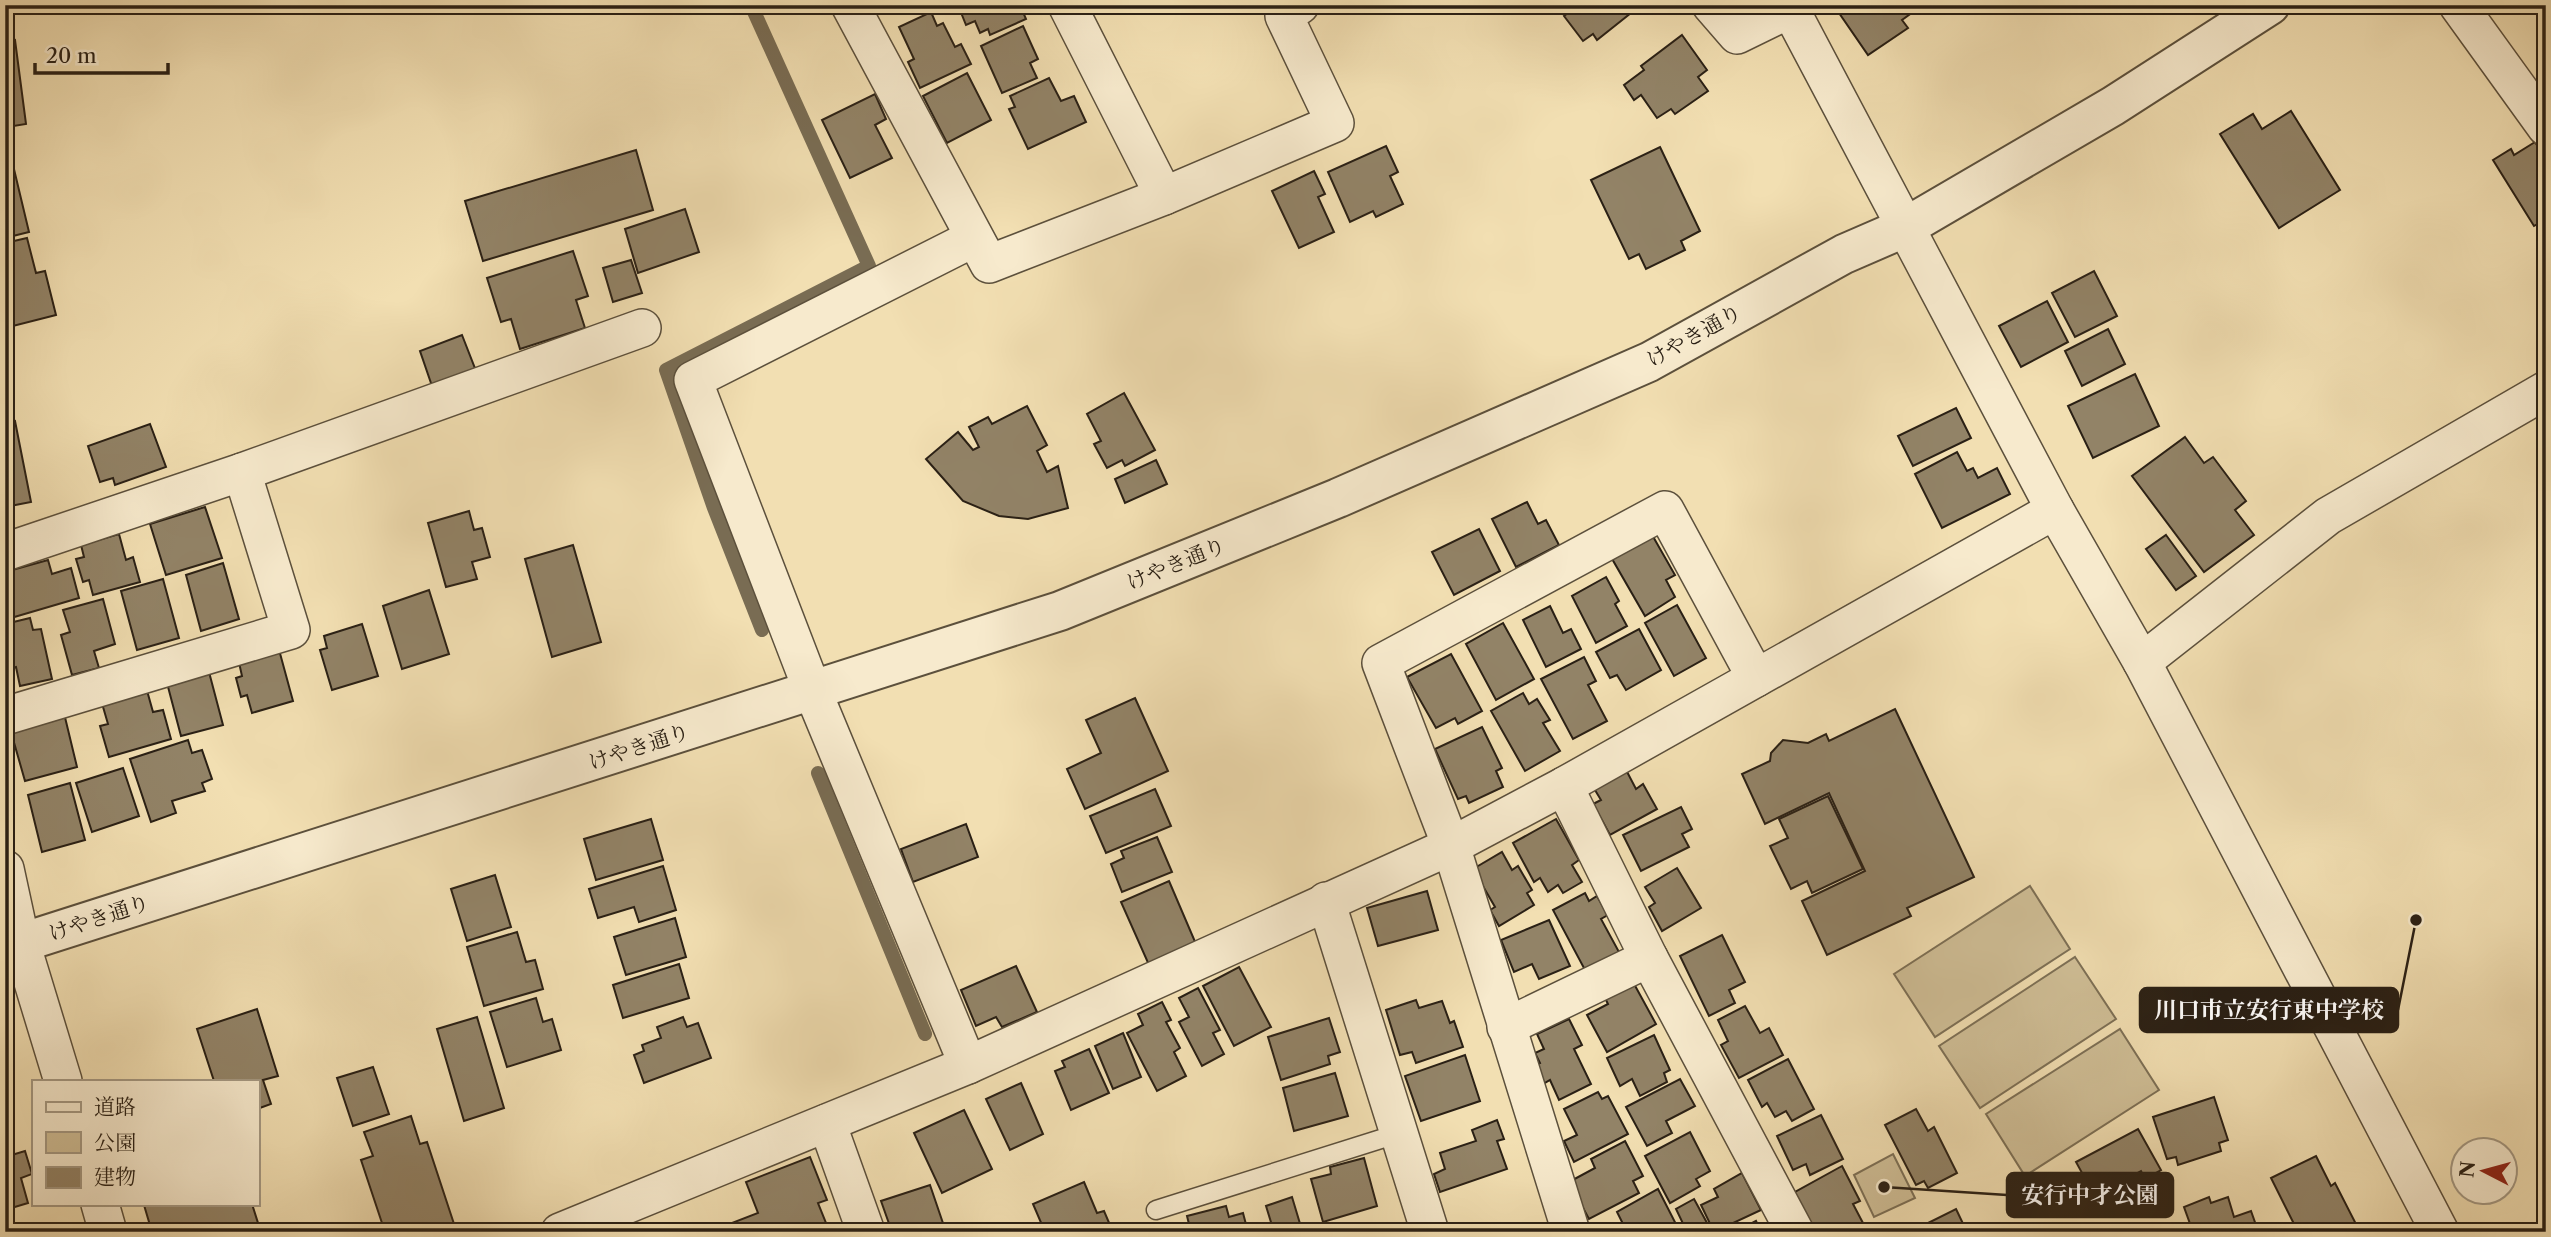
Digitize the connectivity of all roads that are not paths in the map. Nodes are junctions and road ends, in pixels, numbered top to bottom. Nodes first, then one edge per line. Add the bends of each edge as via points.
1 (850, 5) edge
2 (1068, 5) edge
3 (1711, 5) edge
4 (2270, 5) edge
5 (2458, 5) edge
6 (1789, 7) edge
7 (1287, 9) edge
8 (2546, 127) edge
9 (1164, 196) junction
10 (1904, 228) junction
11 (974, 239) junction
12 (642, 328) dead end
13 (2546, 390) edge
14 (242, 472) junction
15 (2054, 510) junction
16 (5, 552) edge
17 (2142, 662) junction
18 (1756, 678) junction
19 (813, 692) junction
20 (5, 716) edge
21 (1564, 786) junction
22 (1451, 846) junction
23 (5, 869) edge
24 (1326, 901) junction
25 (13, 946) edge
26 (1649, 958) junction
27 (1506, 1027) junction
28 (968, 1065) junction
29 (63, 1080) edge
30 (827, 1122) junction
31 (1399, 1133) junction
32 (101, 1206) edge
33 (1156, 1210) dead end
34 (108, 1232) edge
35 (560, 1232) edge
36 (866, 1232) edge
37 (1430, 1232) edge
38 (1571, 1232) edge
39 (1795, 1232) edge
40 (2440, 1232) edge

1 - 11 street
2 - 9 street
3 - 6 street via 1737,36
4 - 10 street, けやき通り via 2113,106
5 - 8 street
6 - 10 street
7 - 9 street via 1335,123
9 - 11 street via 989,264
10 - 15 street
10 - 19 street, けやき通り via 1844,254 1649,362 1338,498 1060,611
11 - 19 street via 693,380
12 - 14 street
13 - 17 street via 2328,516
14 - 16 street
14 - 20 street via 291,630
15 - 17 street
15 - 18 street
17 - 40 street
18 - 21 street
18 - 22 street via 1665,510 1381,663
19 - 25 street, けやき通り
19 - 28 street
21 - 22 street
21 - 26 street
22 - 24 street
22 - 27 street
23 - 25 street
24 - 28 street
24 - 31 street
25 - 29 street
26 - 27 street
26 - 39 street
27 - 38 street
28 - 30 street
30 - 35 street
30 - 36 street
31 - 33 lane
31 - 37 street
32 - 34 street

